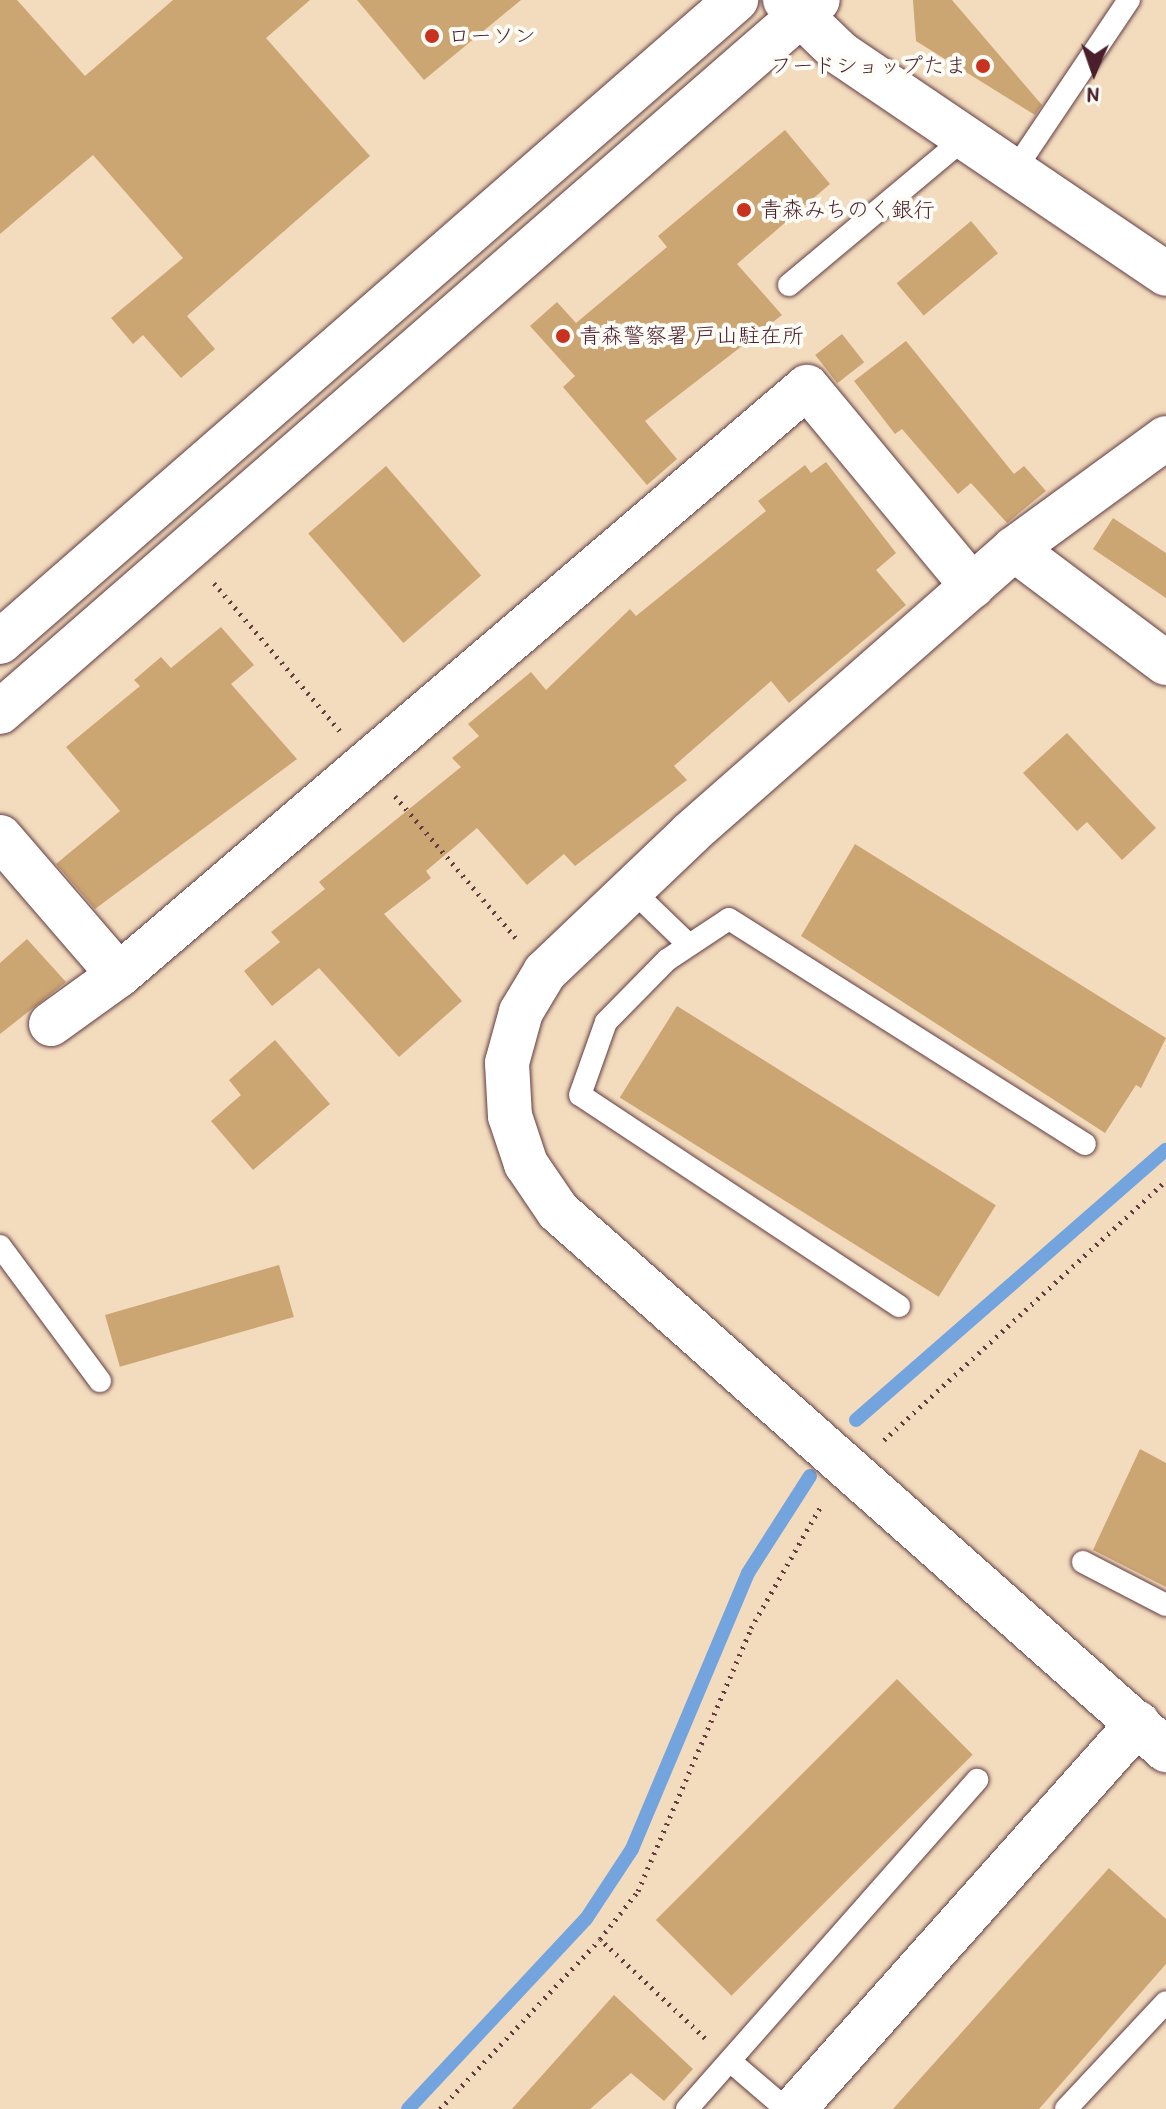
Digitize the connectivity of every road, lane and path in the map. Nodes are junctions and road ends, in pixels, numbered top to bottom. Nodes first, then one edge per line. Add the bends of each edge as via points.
1 (736, 0) edge
2 (1129, 0) edge
3 (801, 5) edge
4 (965, 138) junction
5 (1014, 171) junction
6 (1166, 274) edge
7 (789, 285) dead end
8 (1166, 438) edge
9 (1014, 549) junction
10 (972, 586) junction
11 (0, 642) edge
12 (1166, 663) edge
13 (0, 712) edge
14 (0, 837) edge
15 (632, 890) junction
16 (689, 945) junction
17 (119, 975) junction
18 (51, 1024) dead end
19 (1085, 1144) dead end
20 (1166, 1181) edge
21 (0, 1246) edge
22 (899, 1306) dead end
23 (100, 1381) dead end
24 (851, 1470) junction
25 (1083, 1562) dead end
26 (1166, 1605) edge
27 (1152, 1737) edge
28 (977, 1780) dead end
29 (600, 1939) junction
30 (1166, 2002) edge
31 (730, 2061) junction
32 (440, 2109) edge
33 (687, 2109) edge
34 (786, 2109) edge
35 (794, 2109) edge
36 (1066, 2109) edge

1 - 11 street
2 - 5 lane
3 - 4 street via 840,53
3 - 13 street
4 - 5 street
4 - 7 lane
5 - 6 street
8 - 9 street
9 - 10 street
9 - 12 street
10 - 15 street
10 - 17 street via 807,387
14 - 17 street
15 - 16 lane
15 - 24 street via 545,972 521,1012 507,1063 510,1116 526,1164 558,1211
16 - 19 lane via 729,919
16 - 22 lane via 606,1022 580,1095
17 - 18 street
20 - 24 path
21 - 23 lane
24 - 27 street
24 - 29 path via 810,1518 751,1628 638,1891
25 - 26 lane
27 - 35 street
28 - 31 lane
29 - 31 path
29 - 32 path
30 - 36 lane
31 - 33 lane
31 - 34 lane

